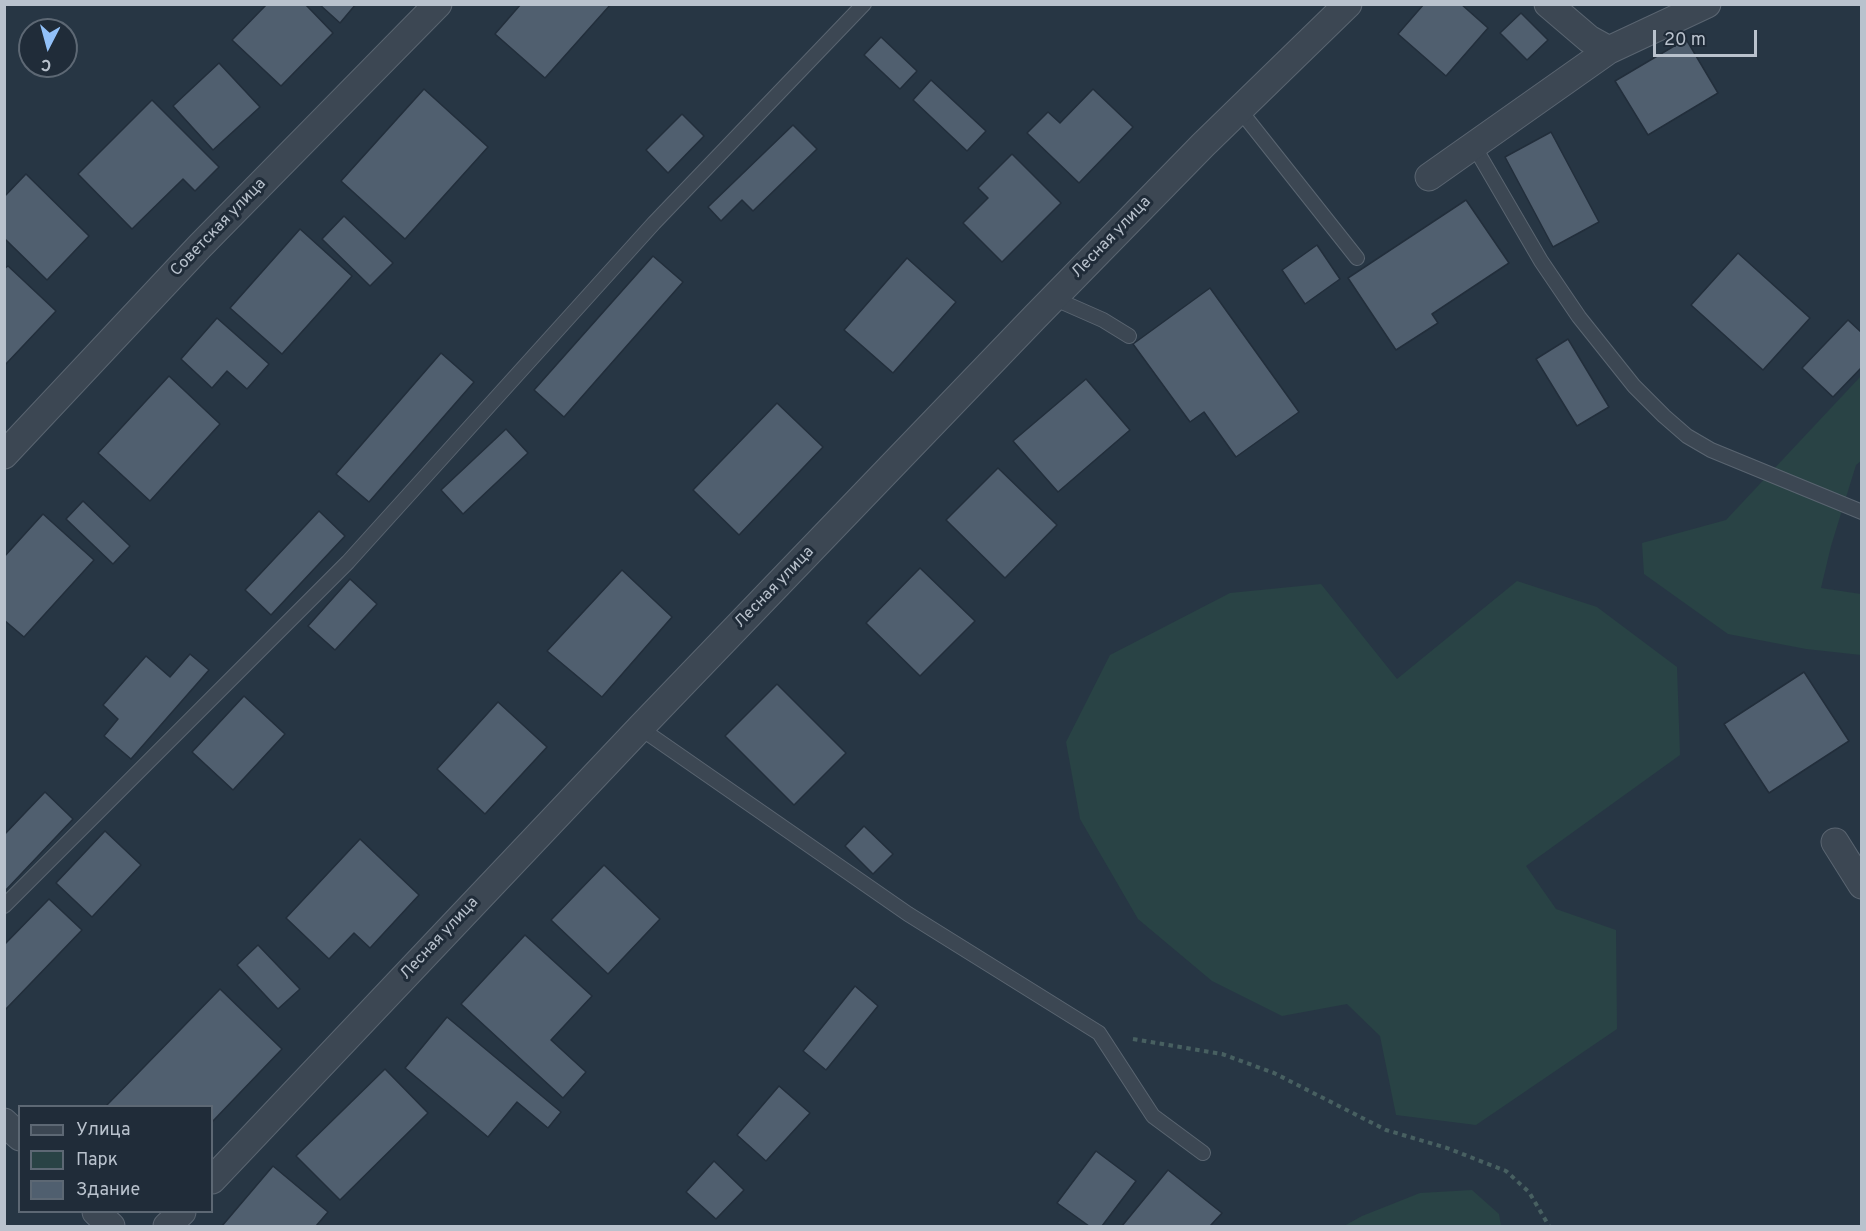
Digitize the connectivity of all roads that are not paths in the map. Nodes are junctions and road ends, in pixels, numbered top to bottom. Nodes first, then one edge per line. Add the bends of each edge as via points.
1 (438, 4) edge
2 (864, 4) edge
3 (1348, 4) edge
4 (1548, 4) edge
5 (1707, 4) edge
6 (1609, 50) junction
7 (1239, 109) junction
8 (1474, 146) junction
9 (1429, 177) dead end
10 (1357, 258) dead end
11 (1053, 298) junction
12 (1129, 336) dead end
13 (4, 455) edge
14 (1862, 512) edge
15 (640, 728) junction
16 (1835, 842) dead end
17 (1862, 885) edge
18 (4, 906) edge
19 (4, 1122) edge
20 (18, 1135) edge
21 (1203, 1153) dead end
22 (213, 1179) edge
23 (97, 1213) edge
24 (181, 1213) edge
25 (111, 1227) edge
26 (167, 1227) edge

1 - 13 street, Советская улица via 200,246
2 - 18 lane via 654,224 348,562
3 - 7 street, Лесная улица
4 - 6 street
5 - 6 street
6 - 8 street
7 - 10 lane
7 - 11 street, Лесная улица
8 - 9 street
8 - 14 lane via 1541,261 1579,317 1634,386 1664,416 1711,450
11 - 12 lane
11 - 15 street, Лесная улица
15 - 21 lane via 908,914 1099,1033 1153,1116
15 - 22 street, Лесная улица
16 - 17 street
19 - 20 street
23 - 25 street
24 - 26 street

